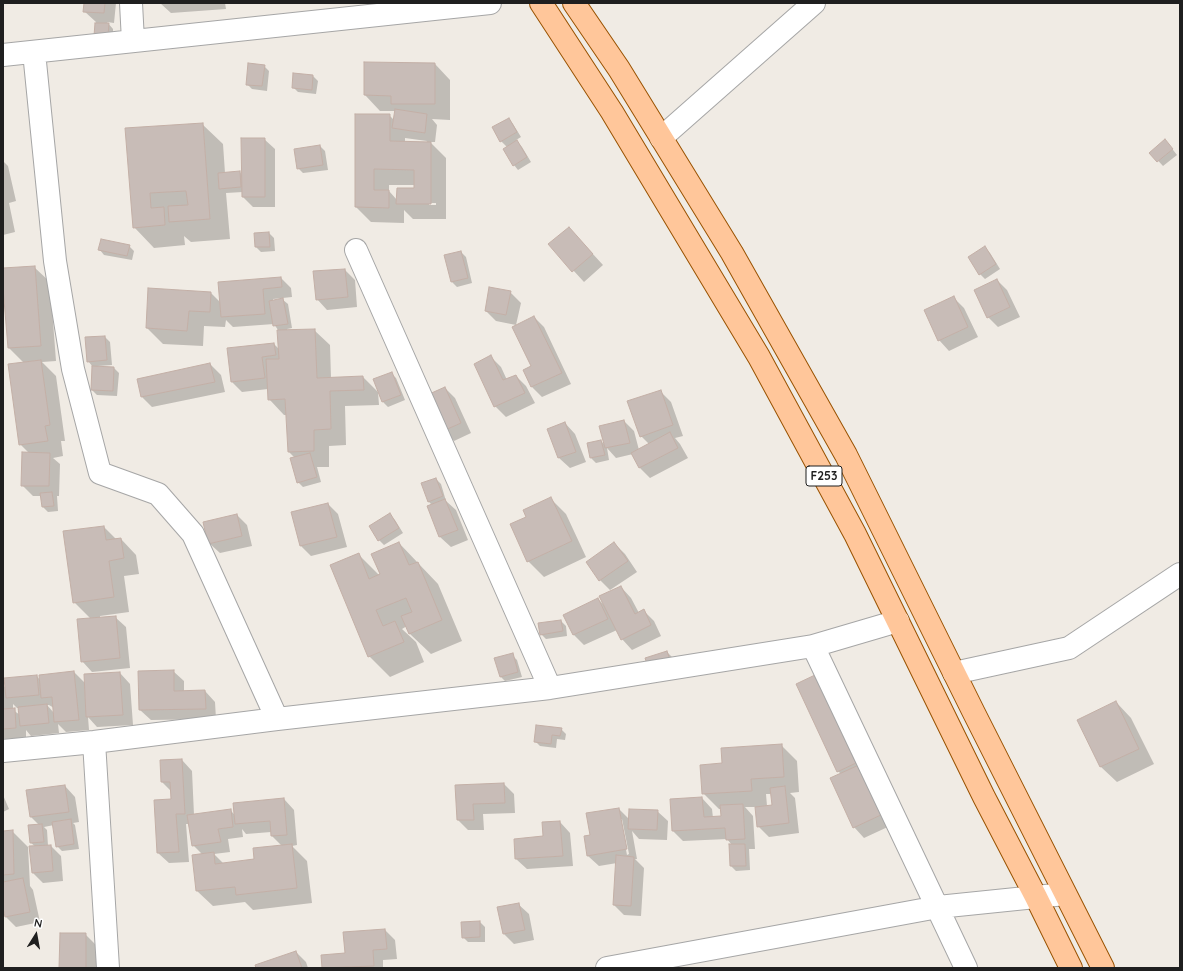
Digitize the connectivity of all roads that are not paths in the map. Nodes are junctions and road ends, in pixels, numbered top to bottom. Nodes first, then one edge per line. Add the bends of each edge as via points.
1 (131, 3) edge
2 (490, 3) edge
3 (541, 3) edge
4 (574, 3) edge
5 (814, 3) edge
6 (133, 41) junction
7 (34, 52) junction
8 (3, 55) edge
9 (662, 138) junction
10 (356, 250) dead end
11 (1180, 574) edge
12 (898, 621) junction
13 (813, 646) junction
14 (954, 673) junction
15 (550, 688) junction
16 (277, 719) junction
17 (94, 742) junction
18 (3, 751) edge
19 (1065, 894) junction
20 (1036, 897) junction
21 (938, 907) junction
22 (108, 968) edge
23 (607, 968) edge
24 (966, 968) edge
25 (1071, 968) edge
26 (1103, 968) edge

1 - 6 street
2 - 6 street
3 - 12 main road, F253 via 612,112 759,357 855,534
4 - 9 main road, F253
5 - 9 street
6 - 7 street
7 - 8 street
7 - 16 street via 57,269 73,369 100,473 158,494 193,534
9 - 14 main road, F253 via 732,253 846,455
10 - 15 street
11 - 14 street via 1069,648
12 - 13 street
12 - 20 main road, F253
13 - 15 street
13 - 21 street
14 - 19 main road, F253
15 - 16 street
16 - 17 street
17 - 18 street
17 - 22 street
19 - 20 street
19 - 26 main road, F253
20 - 21 street
20 - 25 main road, F253
21 - 23 street
21 - 24 street

